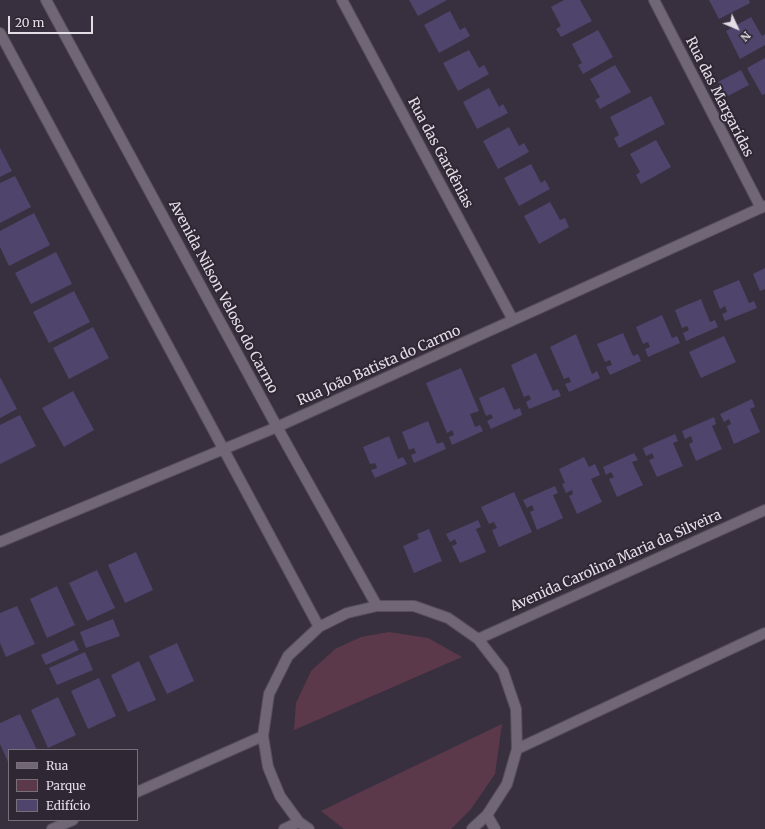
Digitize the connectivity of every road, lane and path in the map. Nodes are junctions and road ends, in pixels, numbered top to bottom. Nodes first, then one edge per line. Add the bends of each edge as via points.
1 (46, 0) edge
2 (342, 0) edge
3 (654, 0) edge
4 (0, 33) edge
5 (763, 207) edge
6 (513, 320) junction
7 (277, 427) junction
8 (223, 448) junction
9 (765, 510) edge
10 (0, 542) edge
11 (377, 606) junction
12 (319, 627) junction
13 (765, 633) edge
14 (478, 639) junction
15 (263, 736) junction
16 (517, 750) junction
17 (138, 792) edge
18 (488, 814) junction
19 (71, 821) edge
20 (299, 822) junction
21 (52, 829) edge
22 (284, 829) edge
23 (309, 829) edge
24 (472, 829) edge
25 (495, 829) edge

1 - 7 street, Avenida Nilson Veloso do Carmo
2 - 6 street, Rua das Gardênias
3 - 5 street, Rua das Margaridas
4 - 8 street
5 - 6 street, Rua João Batista do Carmo
6 - 7 street, Rua João Batista do Carmo
7 - 8 street, Rua João Batista do Carmo
7 - 11 street, Avenida Nilson Veloso do Carmo
8 - 10 street, Rua João Batista do Carmo
8 - 12 street
9 - 14 street, Avenida Carolina Maria da Silveira
11 - 12 street via 347,613
11 - 14 street via 414,606 448,618
12 - 15 street via 288,656 269,694
13 - 16 street
14 - 16 street via 503,671 516,709
15 - 17 street
15 - 20 street via 268,767 277,789
16 - 18 street via 507,784
18 - 24 street
18 - 25 street
19 - 21 street
20 - 22 street
20 - 23 street

